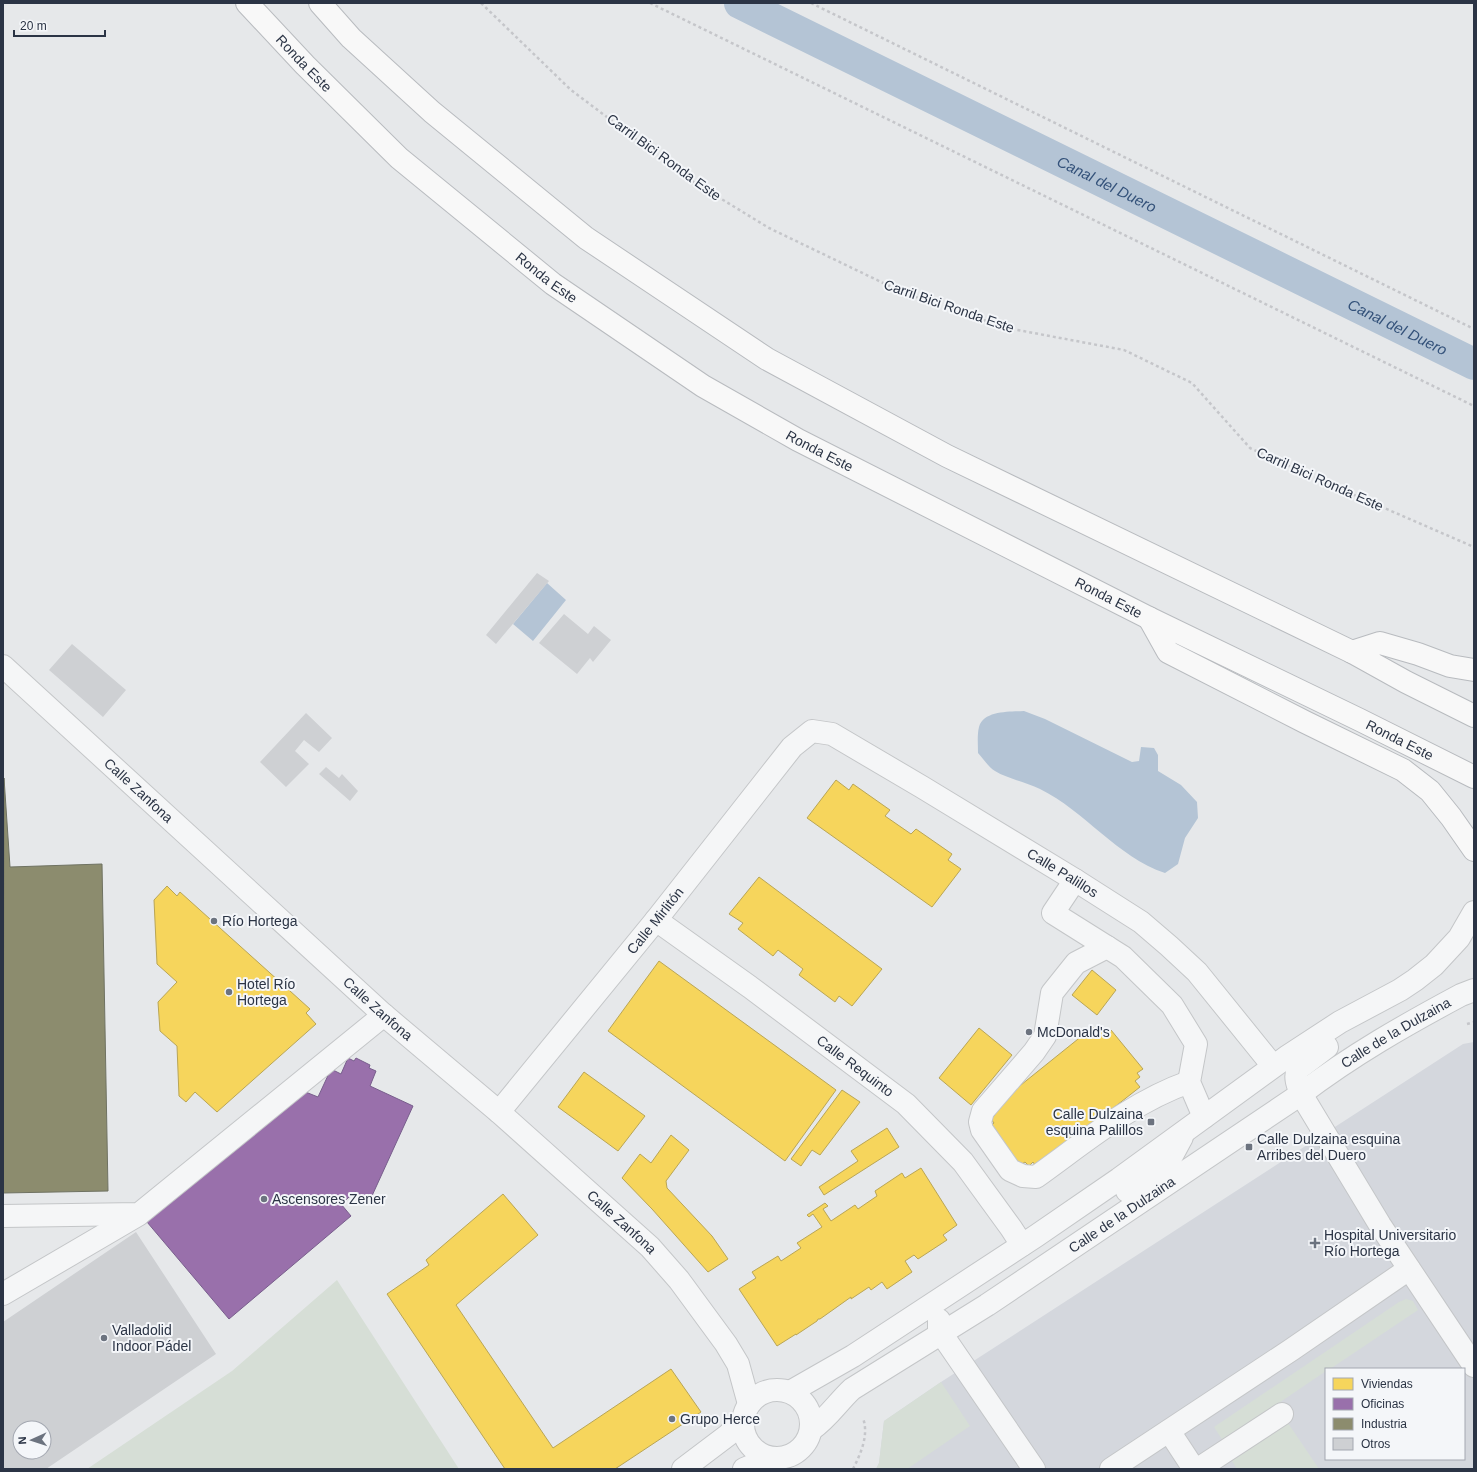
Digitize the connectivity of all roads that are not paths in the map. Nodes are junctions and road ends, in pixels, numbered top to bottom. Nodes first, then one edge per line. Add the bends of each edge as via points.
1 (247, 3) edge
2 (320, 3) edge
3 (1149, 618) junction
4 (1352, 652) junction
5 (3, 666) edge
6 (1474, 670) edge
7 (1474, 716) edge
8 (812, 731) joint
9 (1474, 777) edge
10 (1474, 850) edge
11 (1075, 880) junction
12 (1474, 912) edge
13 (656, 920) junction
14 (1107, 947) junction
15 (1474, 990) edge
16 (1366, 1009) junction
17 (384, 1015) junction
18 (1273, 1066) junction
19 (1189, 1082) junction
20 (1301, 1094) junction
21 (500, 1112) junction
22 (1204, 1117) junction
23 (1186, 1130) junction
24 (139, 1214) junction
25 (3, 1216) edge
26 (1029, 1241) junction
27 (1409, 1269) junction
28 (3, 1294) edge
29 (941, 1333) junction
30 (841, 1363) junction
31 (738, 1364) junction
32 (1474, 1366) edge
33 (768, 1390) junction
34 (790, 1392) junction
35 (746, 1412) junction
36 (1282, 1414) dead end
37 (812, 1429) junction
38 (1168, 1431) junction
39 (770, 1458) junction
40 (683, 1469) edge
41 (744, 1469) edge
42 (1034, 1469) edge
43 (1112, 1469) edge
44 (1194, 1469) edge
45 (1198, 1469) edge

1 - 3 highway, Ronda Este via 399,158 553,284 703,386 798,440
2 - 4 highway via 351,38 432,112 586,238 767,359 947,456
3 - 9 highway, Ronda Este
3 - 10 highway via 1168,652 1402,770 1430,791
4 - 6 highway via 1380,644 1450,666
4 - 7 highway
5 - 17 street, Calle Zanfona
8 - 11 street, Calle Palillos via 832,734
8 - 13 street, Calle Mirlitón via 792,747
11 - 14 street via 1053,913
11 - 18 street, Calle Palillos via 1141,922 1170,946 1197,972
12 - 16 street, Calle de la Dulzaina via 1459,938 1434,965 1400,990
13 - 21 street, Calle Mirlitón
13 - 26 street, Calle Requinto via 906,1104 963,1162 1010,1228
14 - 19 street via 1123,957 1172,1005 1196,1044
14 - 19 street via 1076,963 1052,993 1045,1036 983,1111 980,1122 982,1130 1010,1170 1023,1176 1036,1177 1116,1118 1171,1088
15 - 20 street, Calle de la Dulzaina via 1374,1043
16 - 18 street, Calle de la Dulzaina via 1340,1022
16 - 20 street, Calle de la Dulzaina via 1352,1031 1298,1069 1296,1077
17 - 21 street, Calle Zanfona
17 - 24 street
18 - 22 street, Calle de la Dulzaina
19 - 22 street
20 - 27 street
20 - 29 street, Calle de la Dulzaina via 993,1301
21 - 31 street, Calle Zanfona via 650,1247 679,1280
22 - 23 street, Calle de la Dulzaina
23 - 26 street, Calle de la Dulzaina
23 - 29 street, Calle de la Dulzaina via 1164,1166 947,1311 939,1320
24 - 25 street
24 - 28 street
26 - 30 street, Calle de la Dulzaina
27 - 32 street
27 - 38 street
29 - 30 street, Calle de la Dulzaina via 910,1334 868,1362
29 - 37 street, Calle de la Dulzaina via 852,1389 821,1423
29 - 42 street
30 - 34 street, Calle de la Dulzaina
31 - 33 street, Calle Zanfona
31 - 35 street, Calle Zanfona
33 - 34 street
33 - 35 street
34 - 37 street via 800,1398 807,1407
35 - 39 street via 742,1425 745,1437 759,1454
35 - 40 street via 728,1435
36 - 45 street
37 - 39 street via 802,1449 792,1456
38 - 43 street
38 - 44 street
39 - 41 street

